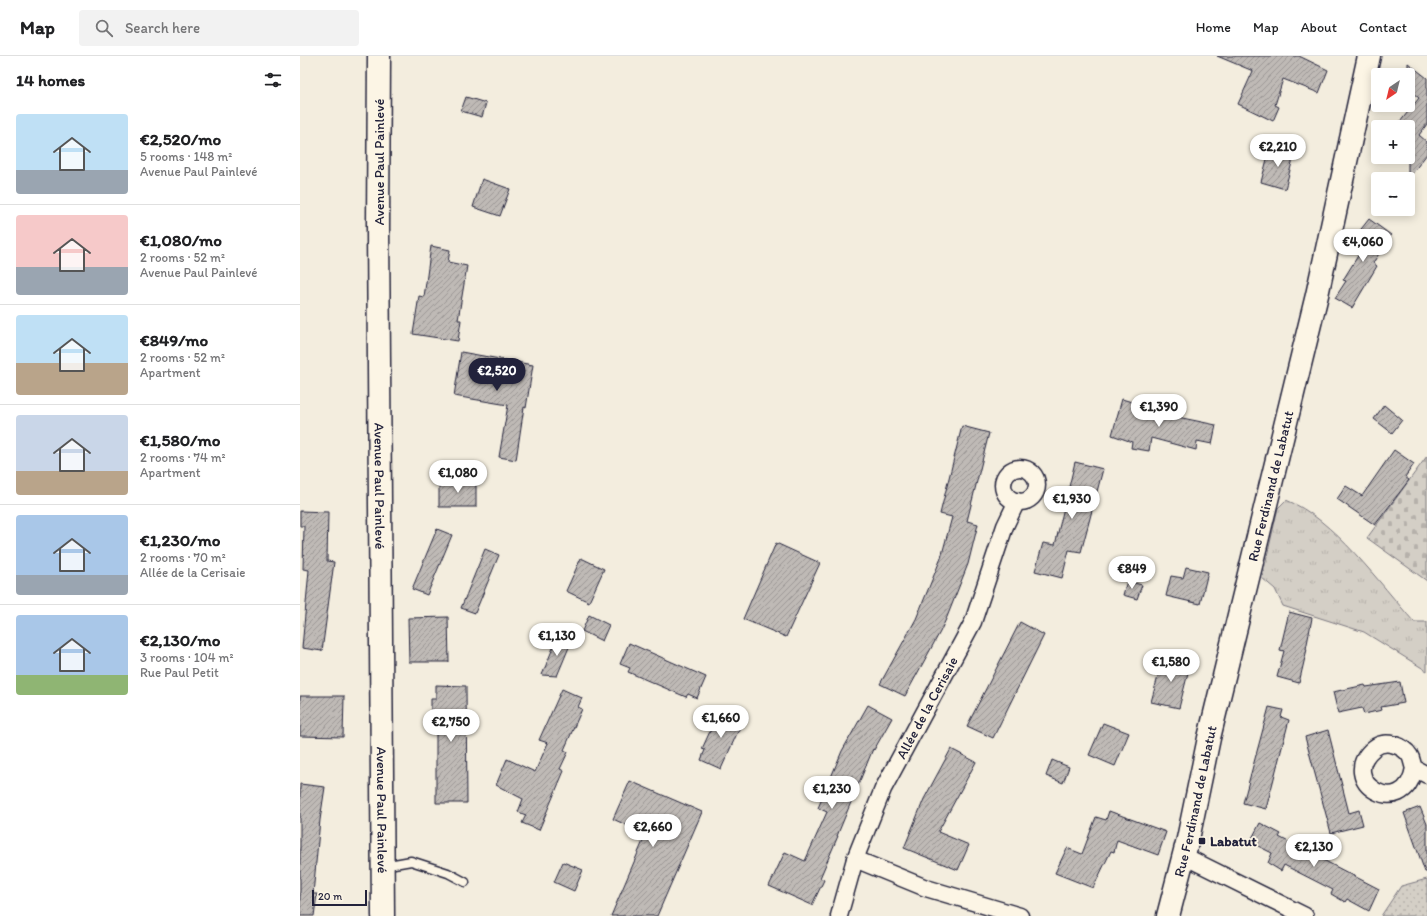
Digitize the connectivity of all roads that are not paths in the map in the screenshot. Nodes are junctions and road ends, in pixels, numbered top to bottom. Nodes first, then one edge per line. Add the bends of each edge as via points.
1 (379, 56) edge
2 (1369, 56) edge
3 (1017, 501) dead end
4 (1184, 856) junction
5 (855, 859) junction
6 (382, 867) junction
7 (465, 882) dead end
8 (383, 916) edge
9 (839, 916) edge
10 (1020, 916) edge
11 (1168, 916) edge
12 (1305, 916) edge

1 - 6 street, Avenue Paul Painlevé
2 - 4 street, Rue Ferdinand de Labatut via 1317,295 1209,738
3 - 5 street, Allée de la Cerisaie via 1005,526 973,622 883,789
4 - 11 street, Rue Ferdinand de Labatut
4 - 12 street
5 - 9 street, Allée de la Cerisaie
5 - 10 street via 926,888
6 - 7 lane via 411,861 448,873
6 - 8 street, Avenue Paul Painlevé

